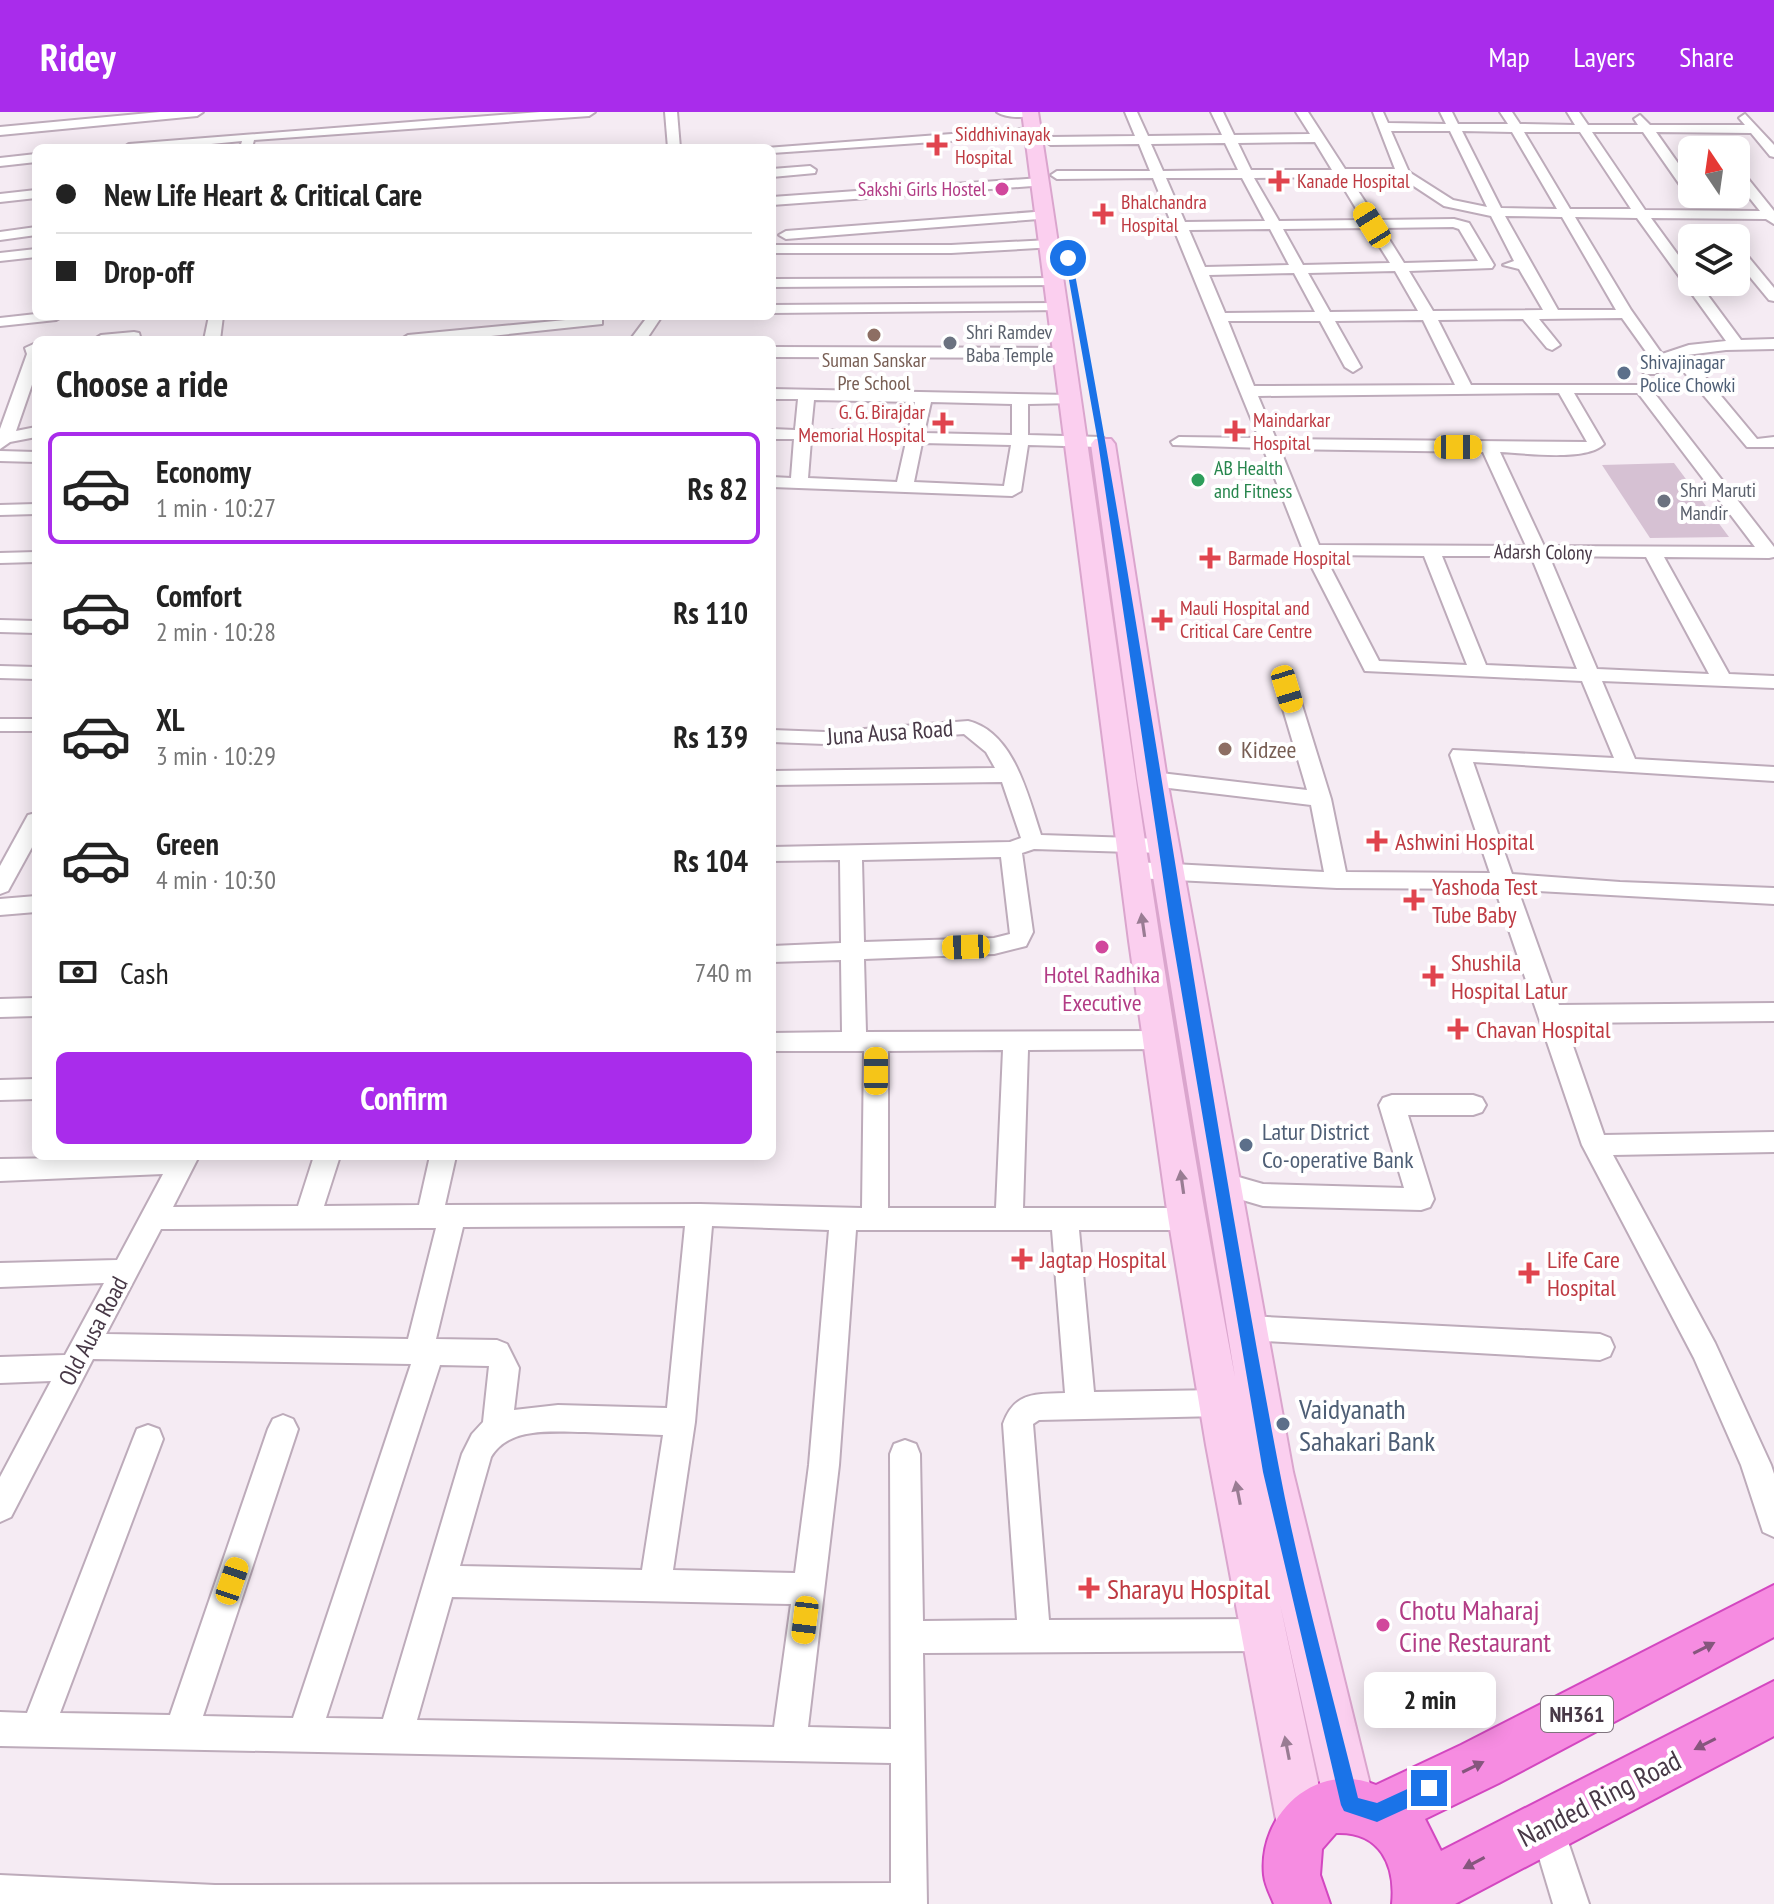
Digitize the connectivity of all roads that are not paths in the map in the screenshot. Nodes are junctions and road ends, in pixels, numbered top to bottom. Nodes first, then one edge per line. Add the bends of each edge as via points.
1 (197, 112) edge
2 (589, 112) edge
3 (671, 112) edge
4 (1003, 112) edge
5 (1131, 112) edge
6 (1217, 112) edge
7 (1302, 112) edge
8 (1378, 112) edge
9 (1446, 112) edge
10 (1506, 112) edge
11 (1573, 112) edge
12 (1636, 112) edge
13 (1686, 112) edge
14 (1740, 112) edge
15 (1038, 122) edge
16 (1384, 127) junction
17 (1516, 128) junction
18 (1699, 128) junction
19 (1454, 129) junction
20 (1753, 129) junction
21 (0, 131) edge
22 (1588, 134) junction
23 (1651, 134) junction
24 (1706, 136) edge
25 (1231, 137) junction
26 (1317, 138) junction
27 (1145, 141) junction
28 (248, 143) edge
29 (224, 144) edge
30 (674, 144) edge
31 (776, 149) edge
32 (1774, 153) edge
33 (32, 158) edge
34 (0, 162) edge
35 (810, 170) dead end
36 (1678, 172) edge
37 (776, 173) edge
38 (1339, 174) junction
39 (1403, 174) junction
40 (1159, 175) junction
41 (1247, 176) junction
42 (1750, 190) edge
43 (32, 194) edge
44 (0, 198) edge
45 (776, 201) edge
46 (1048, 204) junction
47 (1704, 208) edge
48 (1493, 212) junction
49 (1565, 214) junction
50 (1641, 214) junction
51 (1708, 214) junction
52 (1772, 216) edge
53 (1715, 224) edge
54 (1372, 225) junction
55 (1180, 226) junction
56 (1277, 227) junction
57 (32, 230) edge
58 (0, 236) edge
59 (776, 237) edge
60 (776, 249) edge
61 (32, 253) edge
62 (0, 257) edge
63 (1487, 265) junction
64 (1523, 265) junction
65 (1400, 268) junction
66 (1750, 268) edge
67 (24, 270) dead end
68 (1300, 270) junction
69 (1200, 271) junction
70 (0, 272) edge
71 (776, 283) edge
72 (1056, 294) junction
73 (1774, 297) edge
74 (776, 309) edge
75 (1527, 314) junction
76 (1553, 314) junction
77 (1626, 314) junction
78 (1428, 315) junction
79 (1325, 316) junction
80 (32, 317) edge
81 (1219, 317) junction
82 (597, 321) dead end
83 (0, 322) edge
84 (471, 324) edge
85 (424, 336) edge
86 (1774, 344) edge
87 (1552, 345) dead end
88 (1737, 345) junction
89 (1756, 345) junction
90 (776, 352) edge
91 (1065, 353) junction
92 (1677, 353) junction
93 (1659, 360) junction
94 (1774, 364) edge
95 (1353, 367) dead end
96 (30, 385) edge
97 (1563, 387) junction
98 (1465, 388) junction
99 (1642, 388) junction
100 (1248, 391) junction
101 (776, 394) edge
102 (806, 395) junction
103 (924, 397) junction
104 (1020, 399) junction
105 (1071, 400) junction
106 (32, 433) edge
107 (776, 434) edge
108 (805, 435) junction
109 (914, 437) junction
110 (2, 440) edge
111 (1020, 441) junction
112 (1090, 442) junction
113 (1179, 442) dead end
114 (1774, 442) edge
115 (1269, 445) junction
116 (1489, 447) junction
117 (0, 456) edge
118 (32, 457) edge
119 (776, 482) edge
120 (799, 482) junction
121 (904, 488) junction
122 (32, 509) edge
123 (0, 510) edge
124 (1312, 550) junction
125 (1431, 551) junction
126 (1538, 552) junction
127 (1772, 552) edge
128 (1653, 553) junction
129 (32, 557) edge
130 (0, 558) edge
131 (0, 626) edge
132 (32, 627) edge
133 (1479, 671) junction
134 (0, 672) edge
135 (32, 673) edge
136 (1588, 675) junction
137 (1722, 680) junction
138 (1774, 682) edge
139 (1287, 689) dead end
140 (32, 720) edge
141 (0, 725) edge
142 (776, 736) edge
143 (1627, 765) junction
144 (1774, 774) edge
145 (1009, 775) junction
146 (776, 778) edge
147 (1152, 779) junction
148 (1320, 799) junction
149 (32, 827) edge
150 (1022, 845) junction
151 (851, 853) junction
152 (776, 854) edge
153 (1149, 858) junction
154 (1337, 880) junction
155 (1504, 881) junction
156 (0, 886) edge
157 (1774, 896) edge
158 (32, 904) edge
159 (0, 907) edge
160 (855, 951) junction
161 (776, 954) edge
162 (32, 1007) edge
163 (0, 1008) edge
164 (1774, 1012) edge
165 (1550, 1014) junction
166 (1016, 1040) junction
167 (1160, 1040) junction
168 (776, 1042) edge
169 (865, 1042) junction
170 (32, 1089) edge
171 (0, 1090) edge
172 (1473, 1105) dead end
173 (1774, 1142) edge
174 (1595, 1145) junction
175 (184, 1160) edge
176 (326, 1160) edge
177 (443, 1160) edge
178 (0, 1170) edge
179 (1221, 1183) junction
180 (700, 1215) junction
181 (153, 1218) junction
182 (307, 1218) junction
183 (441, 1218) junction
184 (843, 1219) junction
185 (875, 1219) junction
186 (1009, 1219) junction
187 (1065, 1219) junction
188 (1187, 1219) junction
189 (125, 1271) junction
190 (0, 1275) edge
191 (1247, 1328) junction
192 (1600, 1347) dead end
193 (424, 1350) junction
194 (80, 1357) junction
195 (0, 1370) edge
196 (1221, 1403) junction
197 (1081, 1406) junction
198 (680, 1422) junction
199 (283, 1429) dead end
200 (497, 1429) junction
201 (148, 1439) dead end
202 (905, 1454) dead end
203 (0, 1507) edge
204 (1774, 1522) edge
205 (440, 1581) junction
206 (655, 1585) junction
207 (809, 1589) junction
208 (1774, 1610) edge
209 (1265, 1635) junction
210 (1034, 1636) junction
211 (907, 1637) junction
212 (1774, 1707) edge
213 (0, 1729) edge
214 (37, 1729) junction
215 (181, 1732) junction
216 (304, 1735) junction
217 (395, 1737) junction
218 (789, 1744) junction
219 (907, 1746) junction
220 (1343, 1814) junction
221 (1546, 1824) junction
222 (0, 1893) edge
223 (1422, 1897) edge
224 (909, 1902) edge
225 (1302, 1904) edge
226 (1571, 1904) edge

1 - 21 street
2 - 28 street
3 - 30 street
4 - 15 street
5 - 27 street
6 - 25 street
7 - 26 street
8 - 16 street
9 - 19 street
10 - 17 street
11 - 22 street
12 - 23 street
13 - 18 street
14 - 20 street
15 - 27 street
15 - 31 street
15 - 46 main road
16 - 19 street
16 - 39 street
17 - 19 street
17 - 22 street
17 - 49 street
18 - 20 street
18 - 23 street
18 - 24 street
19 - 48 street
20 - 32 street
22 - 23 street
22 - 50 street
23 - 36 street
25 - 26 street
25 - 27 street
25 - 41 street
26 - 38 street
27 - 40 street
28 - 29 street
33 - 34 street
35 - 37 street
38 - 39 street
38 - 41 street
38 - 54 street
39 - 48 street via 1449,203
40 - 41 street
40 - 46 street
40 - 55 street
41 - 56 street
42 - 52 street
43 - 44 street
45 - 46 street
46 - 59 street
46 - 60 street via 951,249
46 - 72 main road
46 - 112 main road via 1068,258
47 - 51 street
48 - 49 street
48 - 64 street
49 - 50 street
49 - 77 street
50 - 51 street
50 - 88 street
51 - 52 street
51 - 53 street
54 - 56 street
54 - 63 street via 1464,226
54 - 65 street
55 - 56 street
55 - 69 street
56 - 68 street
57 - 58 street
61 - 62 street
63 - 64 street
63 - 65 street
64 - 76 street
65 - 68 street
65 - 78 street
66 - 73 street
67 - 70 street
68 - 69 street
68 - 79 street
69 - 81 street
71 - 72 street
72 - 74 street
72 - 91 main road
75 - 76 street
75 - 78 street
75 - 87 street
76 - 77 street
77 - 93 street
78 - 79 street
78 - 98 street
79 - 81 street
79 - 95 street
80 - 83 street
81 - 100 street
82 - 84 street
84 - 85 street
86 - 89 street
88 - 89 street
88 - 92 street
89 - 94 street
90 - 91 street
91 - 105 main road
92 - 93 street
92 - 114 street via 1753,444
93 - 99 street
96 - 110 street
97 - 98 street
97 - 99 street
97 - 116 street via 1596,444 1586,449
98 - 100 street
99 - 127 street
100 - 115 street
101 - 102 street
102 - 103 street
102 - 108 street
103 - 104 street
103 - 109 street
104 - 105 street
104 - 111 street
105 - 112 main road
106 - 110 street
107 - 108 street
108 - 109 street
108 - 120 street
109 - 111 street
109 - 121 street
111 - 112 street
111 - 121 street via 1012,491
112 - 147 main road
112 - 153 main road
113 - 115 street
115 - 116 street
115 - 124 street
116 - 126 street
117 - 118 street
119 - 120 street
120 - 121 street
122 - 123 street
124 - 125 street, Adarsh Colony
124 - 133 street via 1372,667
125 - 126 street, Adarsh Colony
125 - 133 street
126 - 128 street, Adarsh Colony
126 - 136 street
127 - 128 street, Adarsh Colony
128 - 137 street
129 - 130 street
131 - 132 street
133 - 136 street
134 - 135 street
136 - 137 street
136 - 143 street
137 - 138 street
139 - 148 street
140 - 141 street
142 - 145 street, Juna Ausa Road via 825,738 968,727 987,741
143 - 144 street
143 - 155 street via 1460,755
145 - 146 street
145 - 150 street, Juna Ausa Road
147 - 148 street
147 - 153 main road
148 - 154 street
149 - 156 street
150 - 151 street
150 - 153 street
150 - 160 street, Juna Ausa Road via 1018,940 994,946
151 - 152 street
151 - 160 street
153 - 154 street
167 -> 153 main road
153 - 179 main road
154 - 155 street
155 - 157 street
155 - 165 street
158 - 159 street
160 - 161 street
160 - 169 street
162 - 163 street
164 - 165 street
165 - 174 street
166 - 167 street
166 - 169 street
166 - 186 street
188 -> 167 main road
168 - 169 street
169 - 185 street
170 - 171 street
172 - 179 street via 1392,1105 1421,1199 1263,1195
173 - 174 street
174 - 204 street via 1705,1352 1756,1465
175 - 178 street
175 - 181 street, Old Ausa Road
176 - 182 street
177 - 183 street
179 - 191 main road
180 - 183 street
180 - 184 street
180 - 198 street
181 - 182 street
181 - 189 street, Old Ausa Road
182 - 183 street
183 - 193 street
184 - 185 street
184 - 207 street
185 - 186 street
186 - 187 street
187 - 188 street
187 - 197 street
188 - 196 main road
189 - 190 street
189 - 194 street, Old Ausa Road
191 - 192 street
191 - 220 main road
193 - 194 street
193 - 200 street via 497,1353 505,1368
193 - 216 street
194 - 195 street
194 - 203 street, Old Ausa Road
196 - 197 street
209 -> 196 main road
197 - 210 street via 1026,1410 1018,1424
198 - 200 street via 548,1420
198 - 206 street
199 - 215 street
200 - 205 street via 477,1454
201 - 214 street
202 - 211 street
205 - 206 street
205 - 217 street
206 - 207 street
207 - 218 street
220 -> 208 highway, NH361 via 1480,1764
209 - 210 street
220 -> 209 main road
210 - 211 street
211 - 219 street
212 -> 221 highway, Nanded Ring Road
213 - 214 street
214 - 215 street
215 - 216 street
216 - 217 street
217 - 218 street
218 - 219 street
219 - 224 street
220 - 223 highway via 1401,1833 1418,1859
220 - 225 highway via 1292,1849 1292,1878
221 -> 223 highway, Nanded Ring Road
221 - 226 street
222 - 224 street via 215,1903

